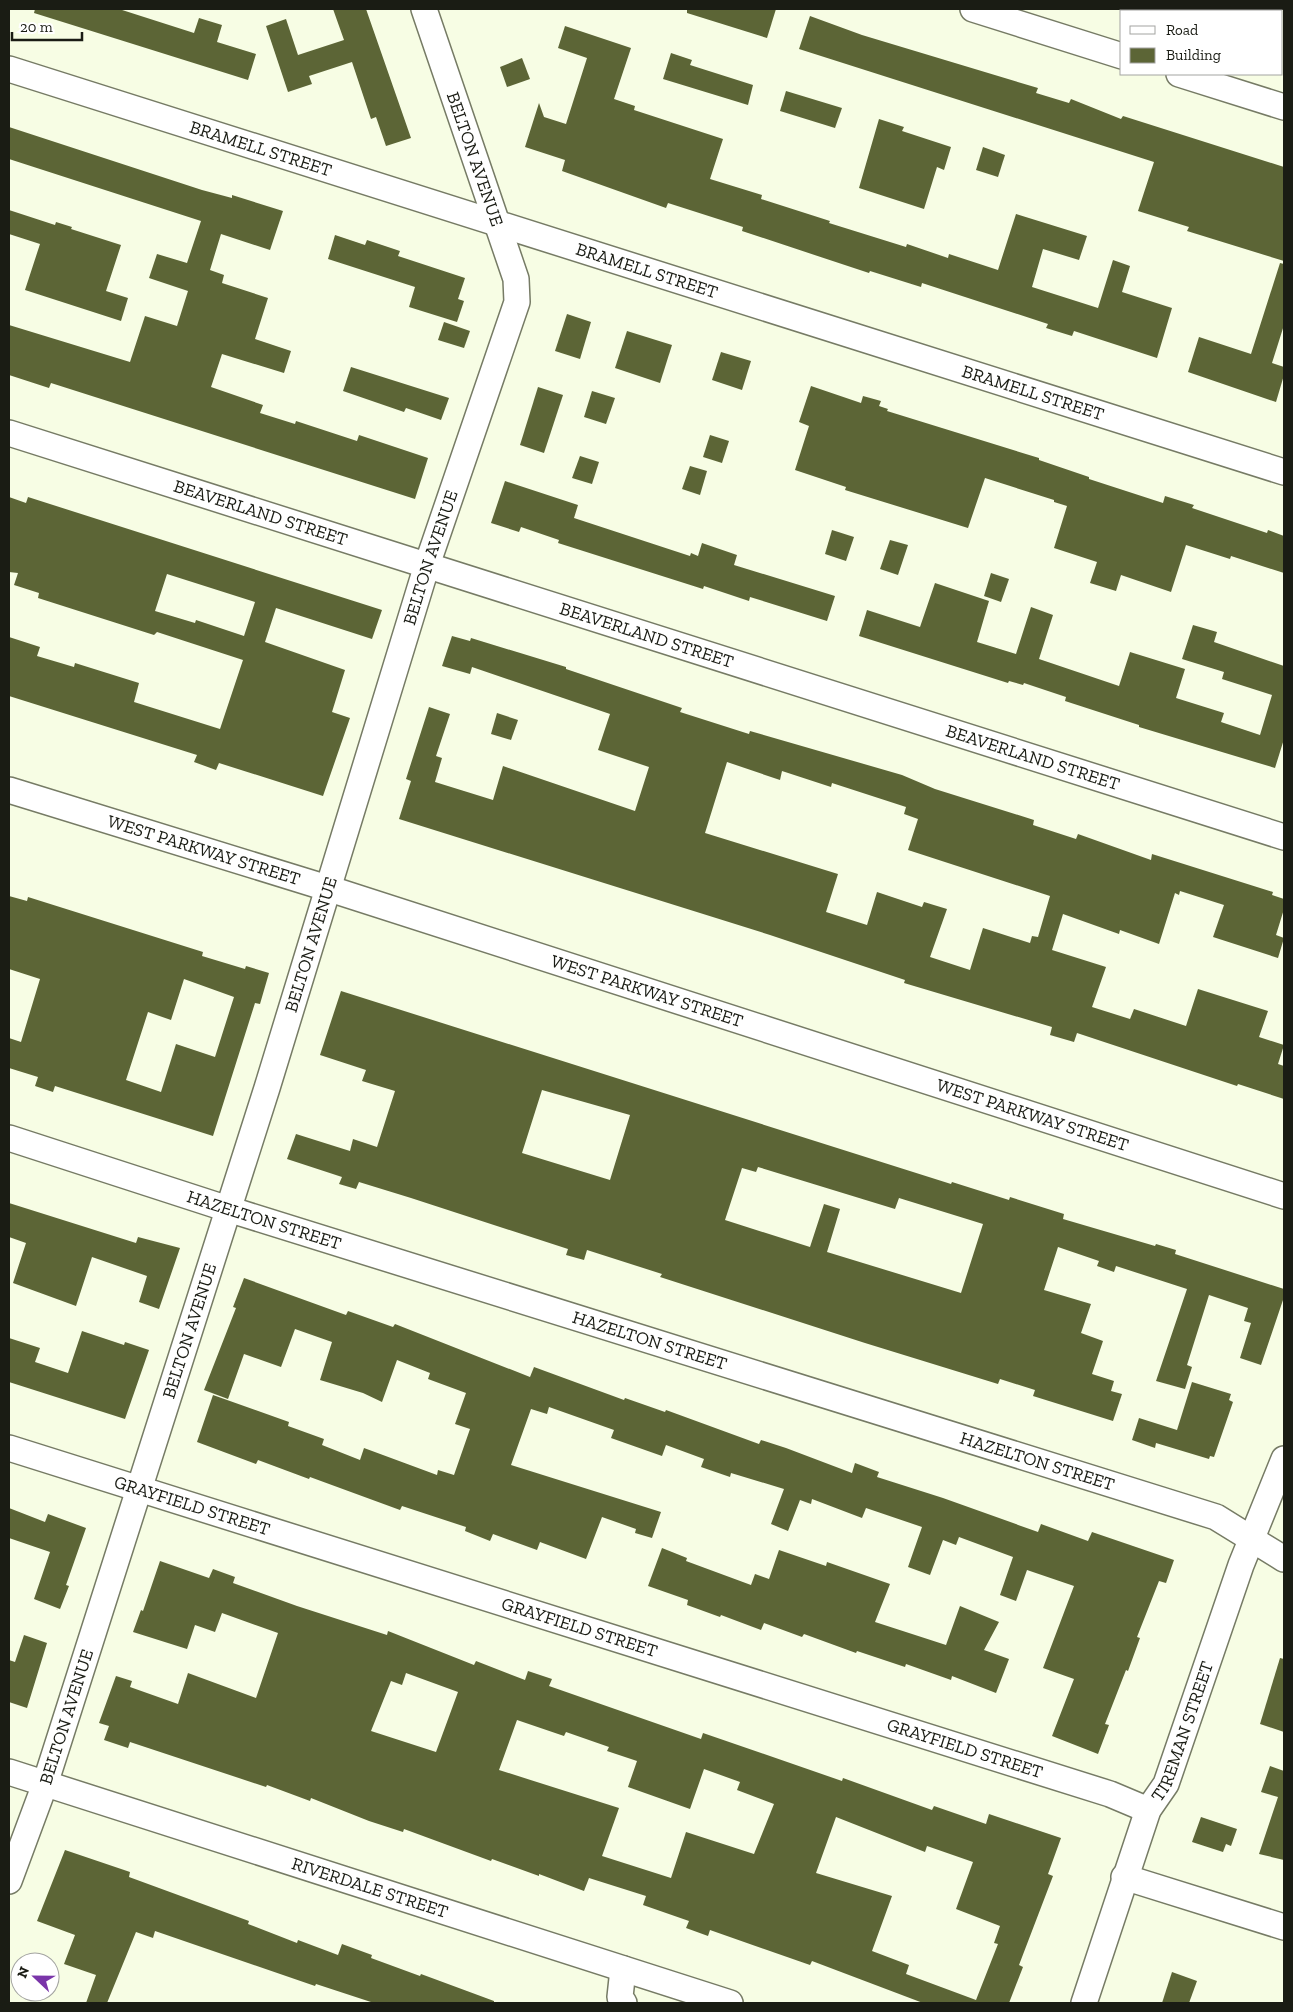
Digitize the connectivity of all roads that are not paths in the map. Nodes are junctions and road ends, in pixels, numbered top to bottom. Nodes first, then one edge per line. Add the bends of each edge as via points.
1 (424, 9) edge
2 (973, 9) edge
3 (1120, 55) edge
4 (9, 69) edge
5 (1182, 75) edge
6 (1284, 107) edge
7 (496, 223) junction
8 (9, 433) edge
9 (1284, 472) edge
10 (427, 565) junction
11 (9, 790) edge
12 (1284, 837) edge
13 (327, 888) junction
14 (9, 1138) edge
15 (1284, 1196) edge
16 (228, 1208) junction
17 (9, 1448) edge
18 (1284, 1459) edge
19 (138, 1488) junction
20 (1251, 1539) junction
21 (1284, 1559) edge
22 (9, 1772) edge
23 (45, 1784) junction
24 (1148, 1810) junction
25 (1124, 1877) junction
26 (9, 1881) edge
27 (1284, 1928) edge
28 (623, 1969) junction
29 (624, 2003) edge
30 (730, 2003) edge
31 (1084, 2003) edge

1 - 7 street, BELTON AVENUE
2 - 3 street
4 - 7 street, BRAMELL STREET
5 - 6 street
7 - 9 street, BRAMELL STREET
7 - 10 street, BELTON AVENUE via 516,279 518,302
8 - 10 street, BEAVERLAND STREET
10 - 12 street, BEAVERLAND STREET
10 - 13 street, BELTON AVENUE
11 - 13 street, WEST PARKWAY STREET
13 - 15 street, WEST PARKWAY STREET
13 - 16 street, BELTON AVENUE
14 - 16 street, HAZELTON STREET
16 - 19 street, BELTON AVENUE
16 - 20 street, HAZELTON STREET via 1216,1517
17 - 19 street, GRAYFIELD STREET
18 - 20 street, TIREMAN STREET
19 - 23 street, BELTON AVENUE
19 - 24 street, GRAYFIELD STREET via 1100,1792
20 - 21 street, HAZELTON STREET
20 - 24 street, TIREMAN STREET via 1166,1784
22 - 23 street, RIVERDALE STREET
23 - 26 street, BELTON AVENUE
23 - 28 street, RIVERDALE STREET
24 - 25 street, TIREMAN STREET
25 - 27 street
25 - 31 street, TIREMAN STREET
28 - 29 street via 620,1997
28 - 30 street, RIVERDALE STREET

